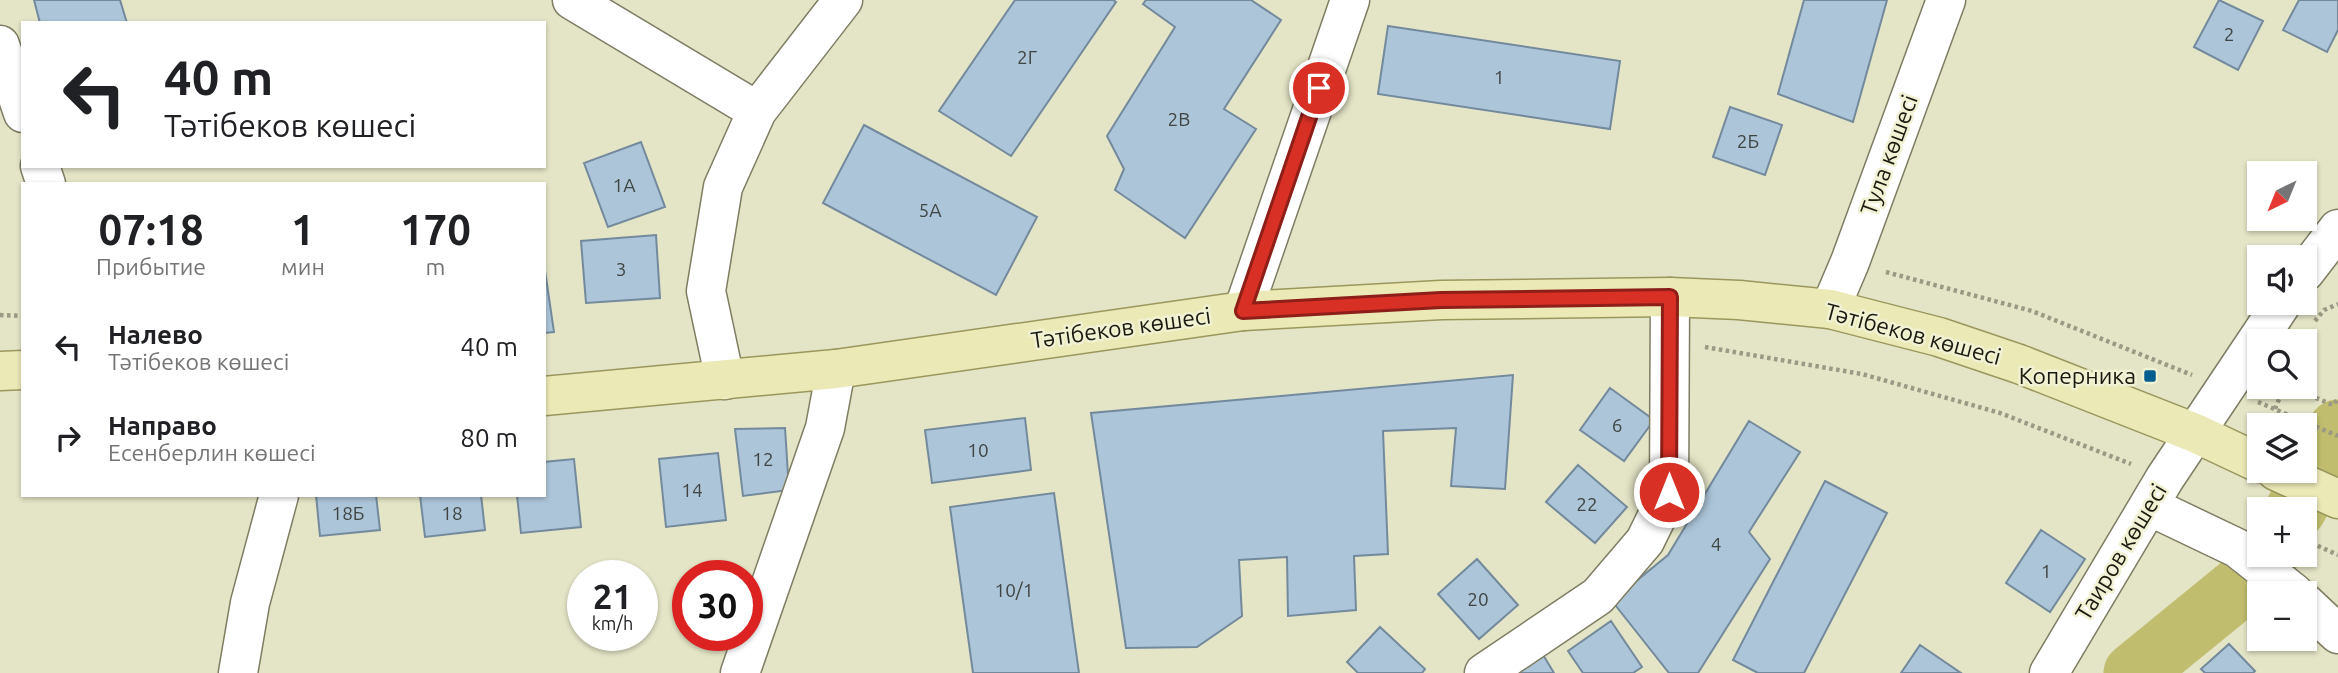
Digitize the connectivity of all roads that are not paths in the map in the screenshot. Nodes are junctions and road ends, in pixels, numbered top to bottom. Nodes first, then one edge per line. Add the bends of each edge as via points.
1 (572, 0) edge
2 (843, 0) edge
3 (1946, 0) edge
4 (1338, 5) edge
5 (0, 45) edge
6 (21, 107) edge
7 (757, 111) junction
8 (2338, 229) edge
9 (2317, 256) edge
10 (1670, 297) junction
11 (1830, 309) junction
12 (1243, 311) junction
13 (2275, 315) edge
14 (836, 369) junction
15 (0, 370) edge
16 (21, 370) edge
17 (725, 380) junction
18 (546, 396) edge
19 (2195, 433) junction
20 (2247, 457) edge
21 (2303, 483) edge
22 (2157, 492) junction
23 (278, 497) edge
24 (2338, 499) edge
25 (2279, 581) edge
26 (2317, 615) edge
27 (2338, 635) edge
28 (238, 673) edge
29 (740, 673) edge
30 (1484, 673) edge
31 (2049, 673) edge

1 - 7 street
2 - 7 street
3 - 11 street, Тула көшесі
4 - 12 street
5 - 6 street
7 - 17 street via 723,187 706,291
8 - 9 street
10 - 11 main road, Тәтібеков көшесі
10 - 12 main road, Тәтібеков көшесі via 1441,300
10 - 30 street via 1669,492 1645,541 1598,596
11 - 19 main road, Тәтібеков көшесі via 2019,363
12 - 14 main road, Тәтібеков көшесі
13 - 19 street, Таиров көшесі
14 - 17 main road, Тәтібеков көшесі
14 - 29 street via 825,428
15 - 16 main road
17 - 18 main road, Тәтібеков көшесі
19 - 20 main road, Тәтібеков көшесі
19 - 22 street, Таиров көшесі
21 - 24 main road
22 - 25 street
22 - 31 street, Таиров көшесі
23 - 28 street via 250,603
26 - 27 street

